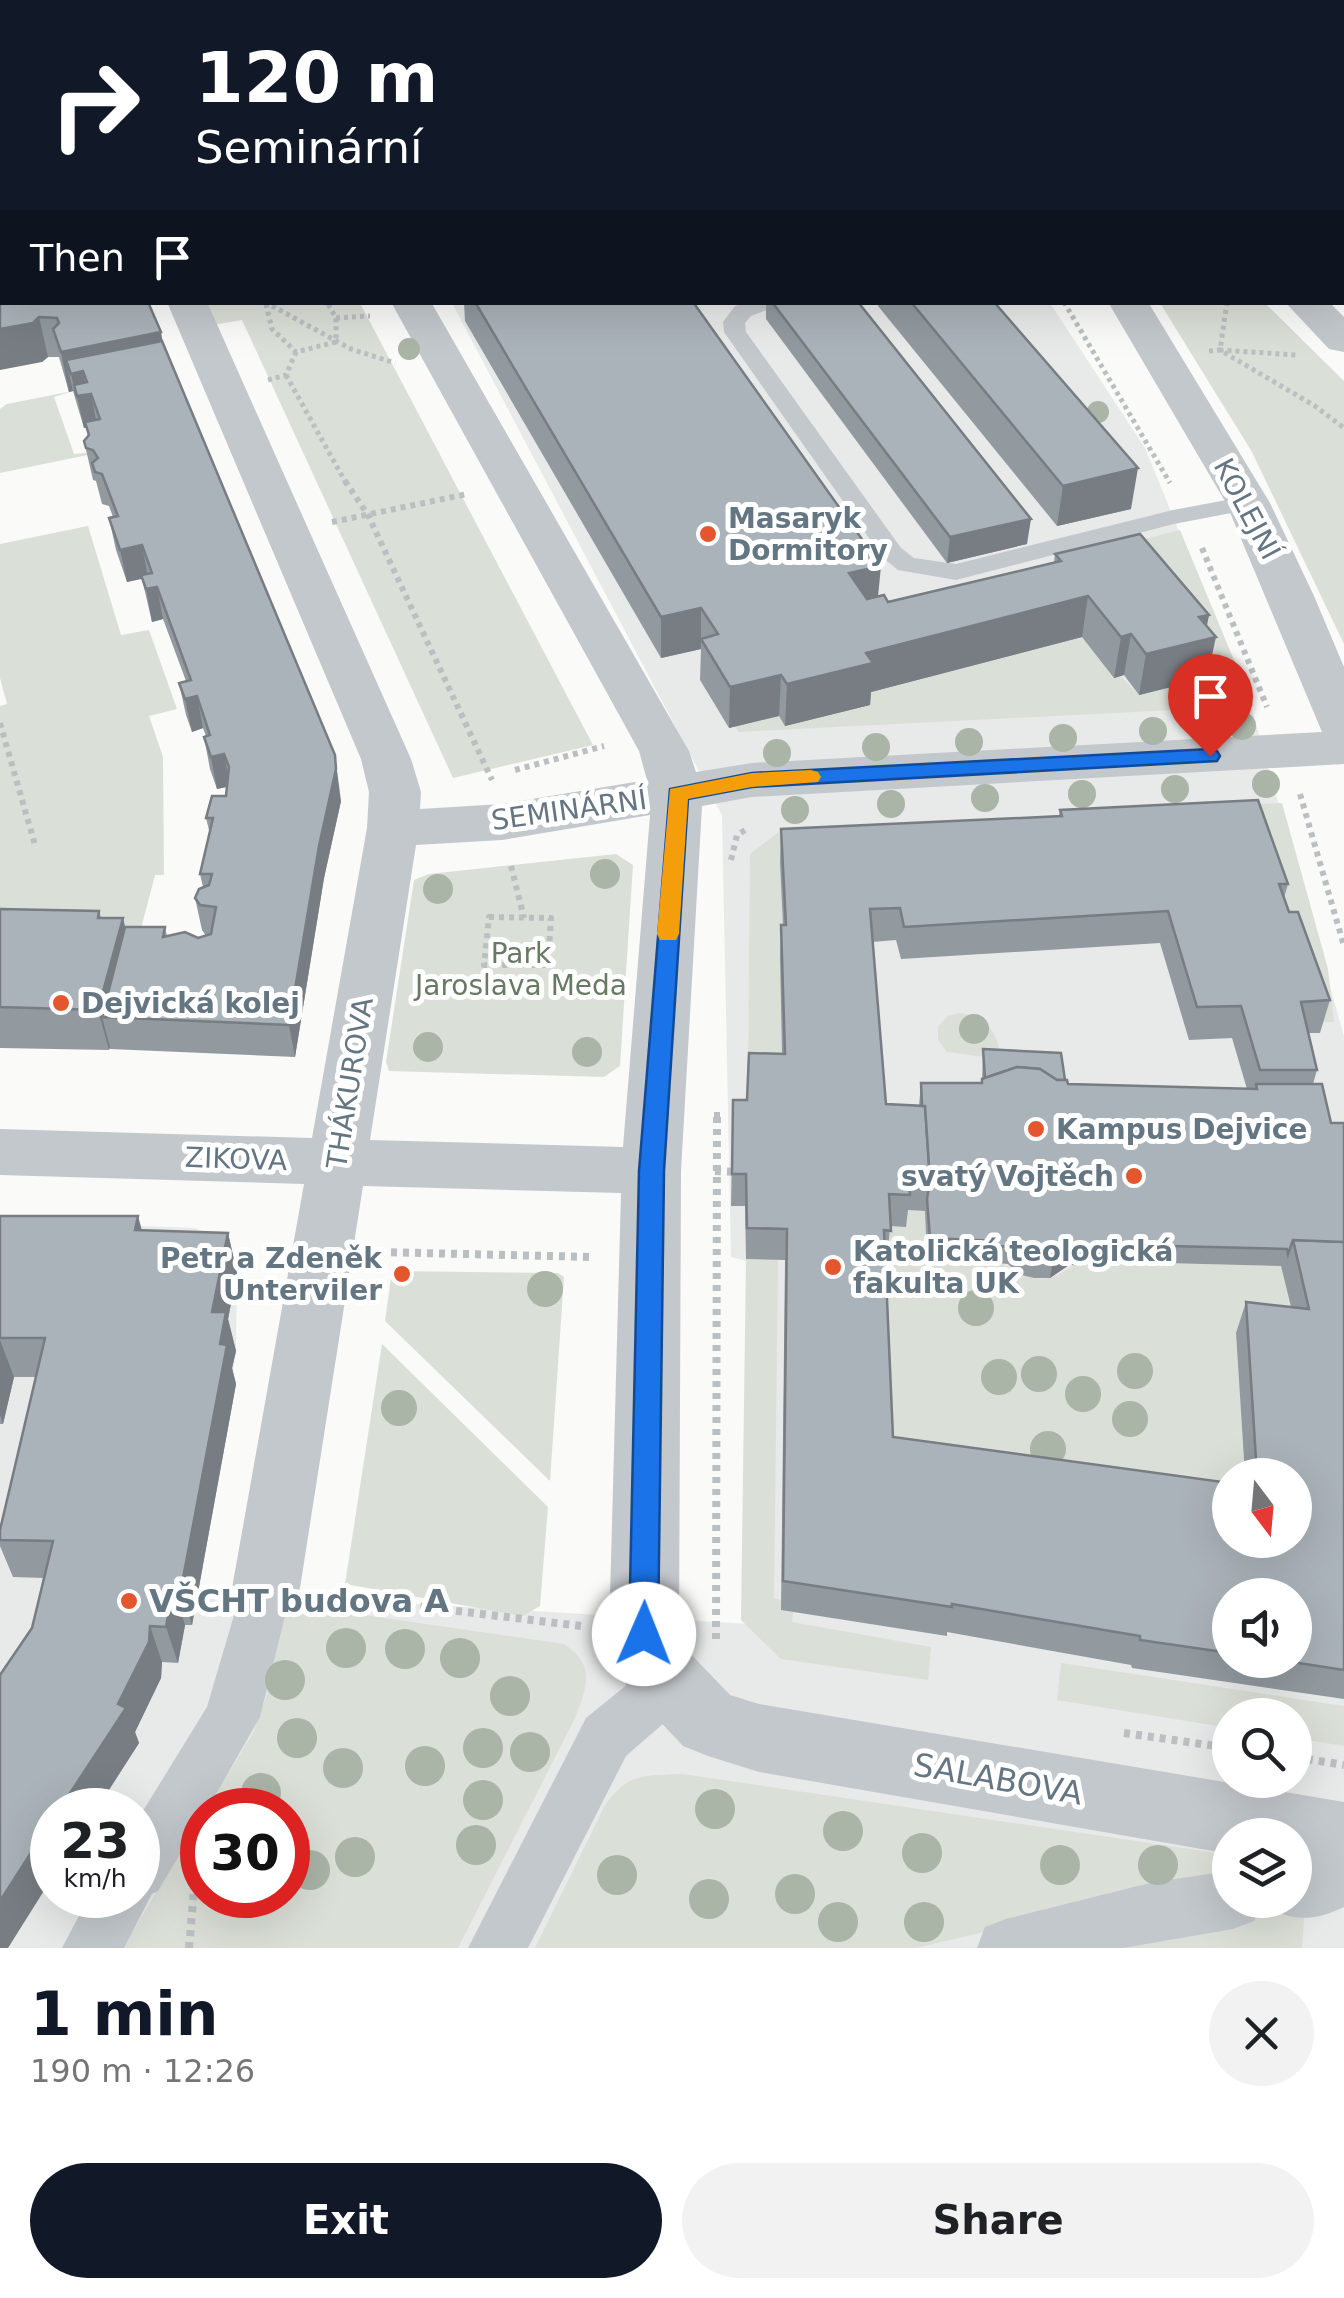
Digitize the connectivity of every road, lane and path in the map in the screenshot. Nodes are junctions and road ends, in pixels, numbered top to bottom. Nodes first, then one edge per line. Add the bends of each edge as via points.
1 (188, 305) edge
2 (266, 305) edge
3 (270, 305) edge
4 (330, 305) edge
5 (413, 305) edge
6 (765, 305) edge
7 (1130, 305) edge
8 (1227, 305) edge
9 (1306, 305) edge
10 (336, 342) junction
11 (1327, 348) edge
12 (1220, 350) junction
13 (1203, 352) dead end
14 (286, 374) dead end
15 (1344, 428) edge
16 (514, 484) junction
17 (1248, 504) junction
18 (368, 515) junction
19 (288, 532) junction
20 (0, 723) edge
21 (1344, 727) edge
22 (655, 734) junction
23 (1344, 747) edge
24 (678, 794) junction
25 (496, 799) junction
26 (1303, 803) dead end
27 (760, 822) dead end
28 (393, 828) junction
29 (34, 845) dead end
30 (730, 874) dead end
31 (524, 918) joint
32 (1344, 946) edge
33 (716, 1106) dead end
34 (0, 1152) edge
35 (336, 1163) junction
36 (716, 1170) junction
37 (651, 1171) junction
38 (745, 1172) edge
39 (322, 1252) junction
40 (684, 1258) junction
41 (266, 1588) junction
42 (688, 1654) junction
43 (1116, 1731) dead end
44 (1212, 1745) edge
45 (1312, 1760) edge
46 (1344, 1764) edge
47 (160, 1835) edge
48 (1344, 1838) edge
49 (1344, 1872) edge
50 (1312, 1889) edge
51 (1212, 1903) edge
52 (109, 1918) edge
53 (90, 1948) edge
54 (497, 1948) edge
55 (1006, 1948) edge

1 - 19 street, THÁKUROVA
2 - 10 path via 272,330 296,352
3 - 10 path
4 - 10 path
5 - 16 street
6 - 17 lane via 743,311 735,332 892,554 907,565 956,572 1042,541
7 - 17 street, KOLEJNÍ
8 - 12 path
9 - 11 street
11 - 12 path
12 - 13 path
12 - 15 path
14 - 18 path
16 - 18 path
16 - 22 street
17 - 21 street, KOLEJNÍ
18 - 19 path
18 - 25 path
19 - 28 street, THÁKUROVA via 386,758 395,792
20 - 29 path
22 - 24 street
22 - 25 path
23 - 24 street, SEMINÁRNÍ via 752,780
24 - 25 street, SEMINÁRNÍ
24 - 37 street
25 - 28 street, SEMINÁRNÍ
26 - 32 path
27 - 30 path via 737,835
28 - 35 street, THÁKUROVA
31 - 31 path via 552,918 548,965 484,965 489,917
33 - 36 path
34 - 35 street, ZIKOVA
35 - 37 street, ZIKOVA
35 - 39 street, THÁKUROVA
36 - 38 path
36 - 40 path
37 - 40 street
39 - 40 path
39 - 41 street, THÁKUROVA
40 - 42 street
40 - 42 path
41 - 42 path
41 - 47 street, THÁKUROVA via 232,1717
42 - 48 street, SALABOVA via 708,1722 759,1738
42 - 54 street via 606,1737
43 - 44 path
45 - 46 path
49 - 50 street
51 - 55 street
52 - 53 street

